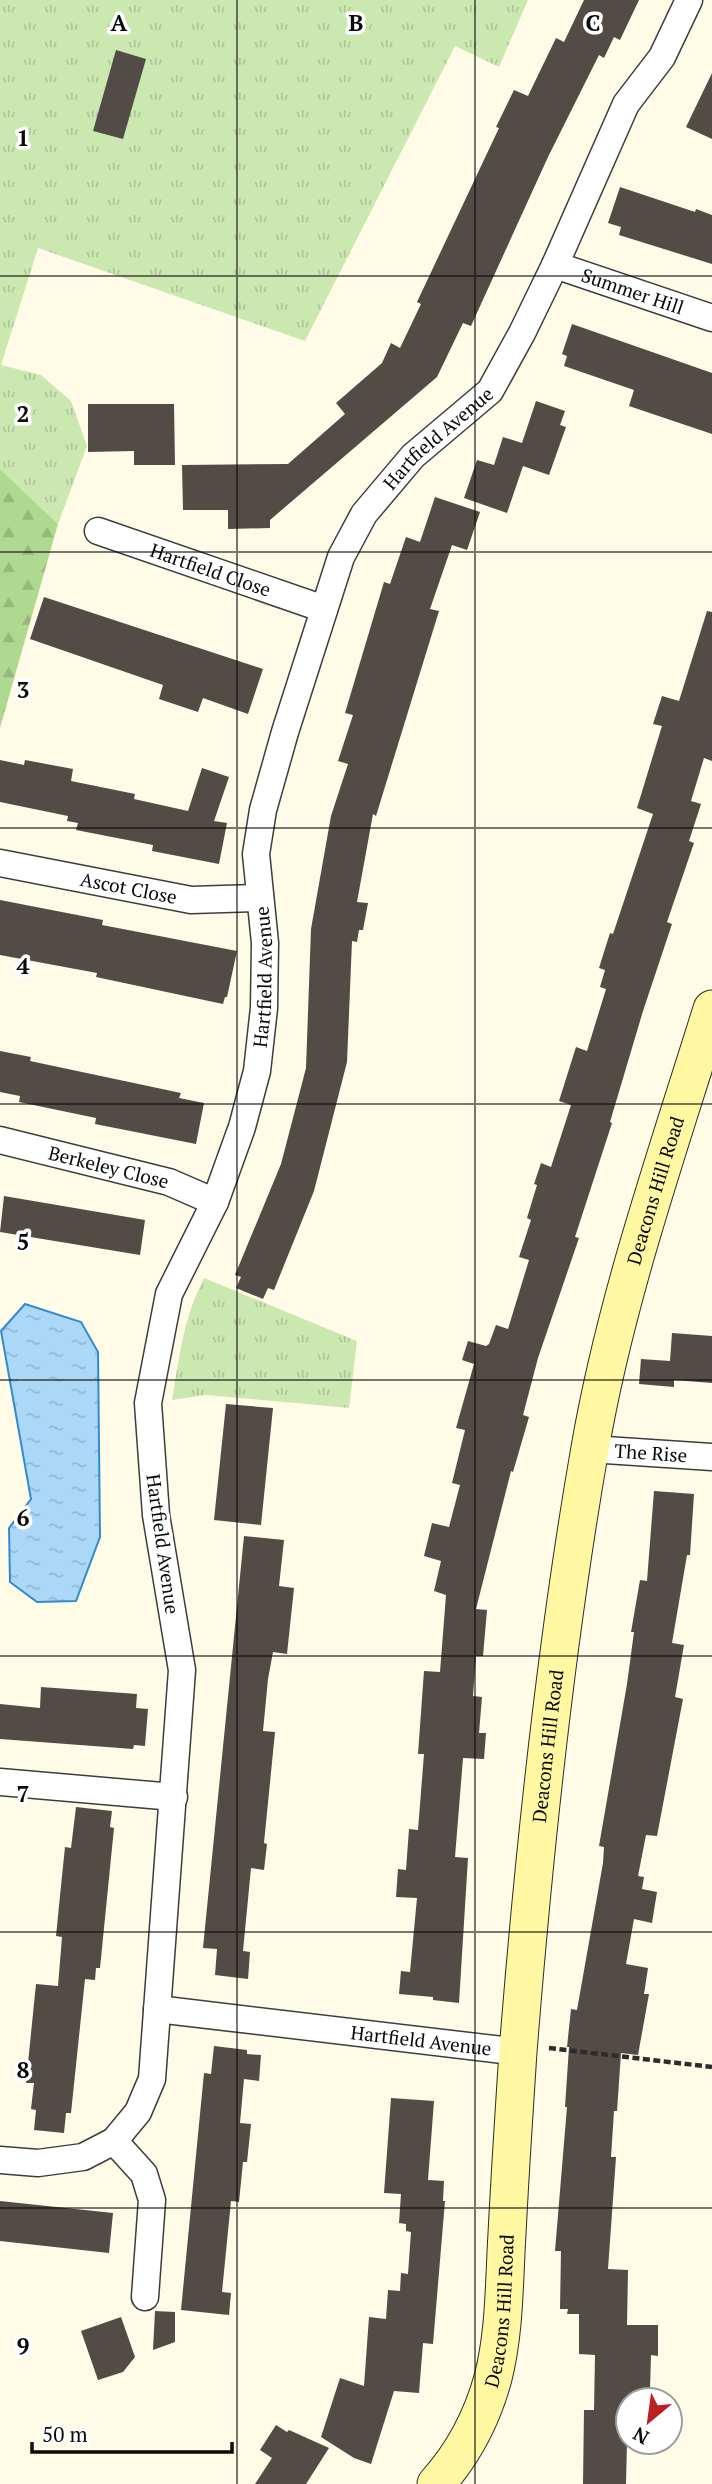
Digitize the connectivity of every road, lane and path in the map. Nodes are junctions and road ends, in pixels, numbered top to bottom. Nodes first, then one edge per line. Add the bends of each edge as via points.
1 (689, 0) edge
2 (555, 265) junction
3 (712, 318) edge
4 (98, 531) dead end
5 (324, 609) junction
6 (0, 863) edge
7 (260, 898) junction
8 (712, 1009) edge
9 (0, 1140) edge
10 (215, 1202) junction
11 (590, 1449) junction
12 (712, 1457) edge
13 (0, 1782) edge
14 (174, 1797) junction
15 (157, 2010) junction
16 (533, 2050) junction
17 (712, 2067) edge
18 (114, 2141) junction
19 (0, 2160) edge
20 (145, 2297) dead end
21 (436, 2484) edge

1 - 2 street, Hartfield Avenue via 662,57 626,104
2 - 3 street, Summer Hill
2 - 5 street, Hartfield Avenue via 490,391 413,456 364,514 341,556
4 - 5 street, Hartfield Close
5 - 7 street, Hartfield Avenue via 263,810 257,855
6 - 7 street, Ascot Close via 191,900
7 - 10 street, Hartfield Avenue via 265,956 257,1071
8 - 11 street, Deacons Hill Road via 630,1272
9 - 10 street, Berkeley Close via 169,1182
10 - 14 street, Hartfield Avenue via 169,1294 148,1402 156,1515 182,1670
11 - 12 street, The Rise
11 - 16 street, Deacons Hill Road via 559,1648 530,1902
13 - 14 street
14 - 15 street, Hartfield Avenue
15 - 16 street, Hartfield Avenue
15 - 18 street, Hartfield Avenue via 152,2079 138,2112
16 - 17 path
16 - 21 street, Deacons Hill Road via 494,2374 468,2442
18 - 19 street via 83,2157 38,2163
18 - 20 street via 144,2174 152,2200

